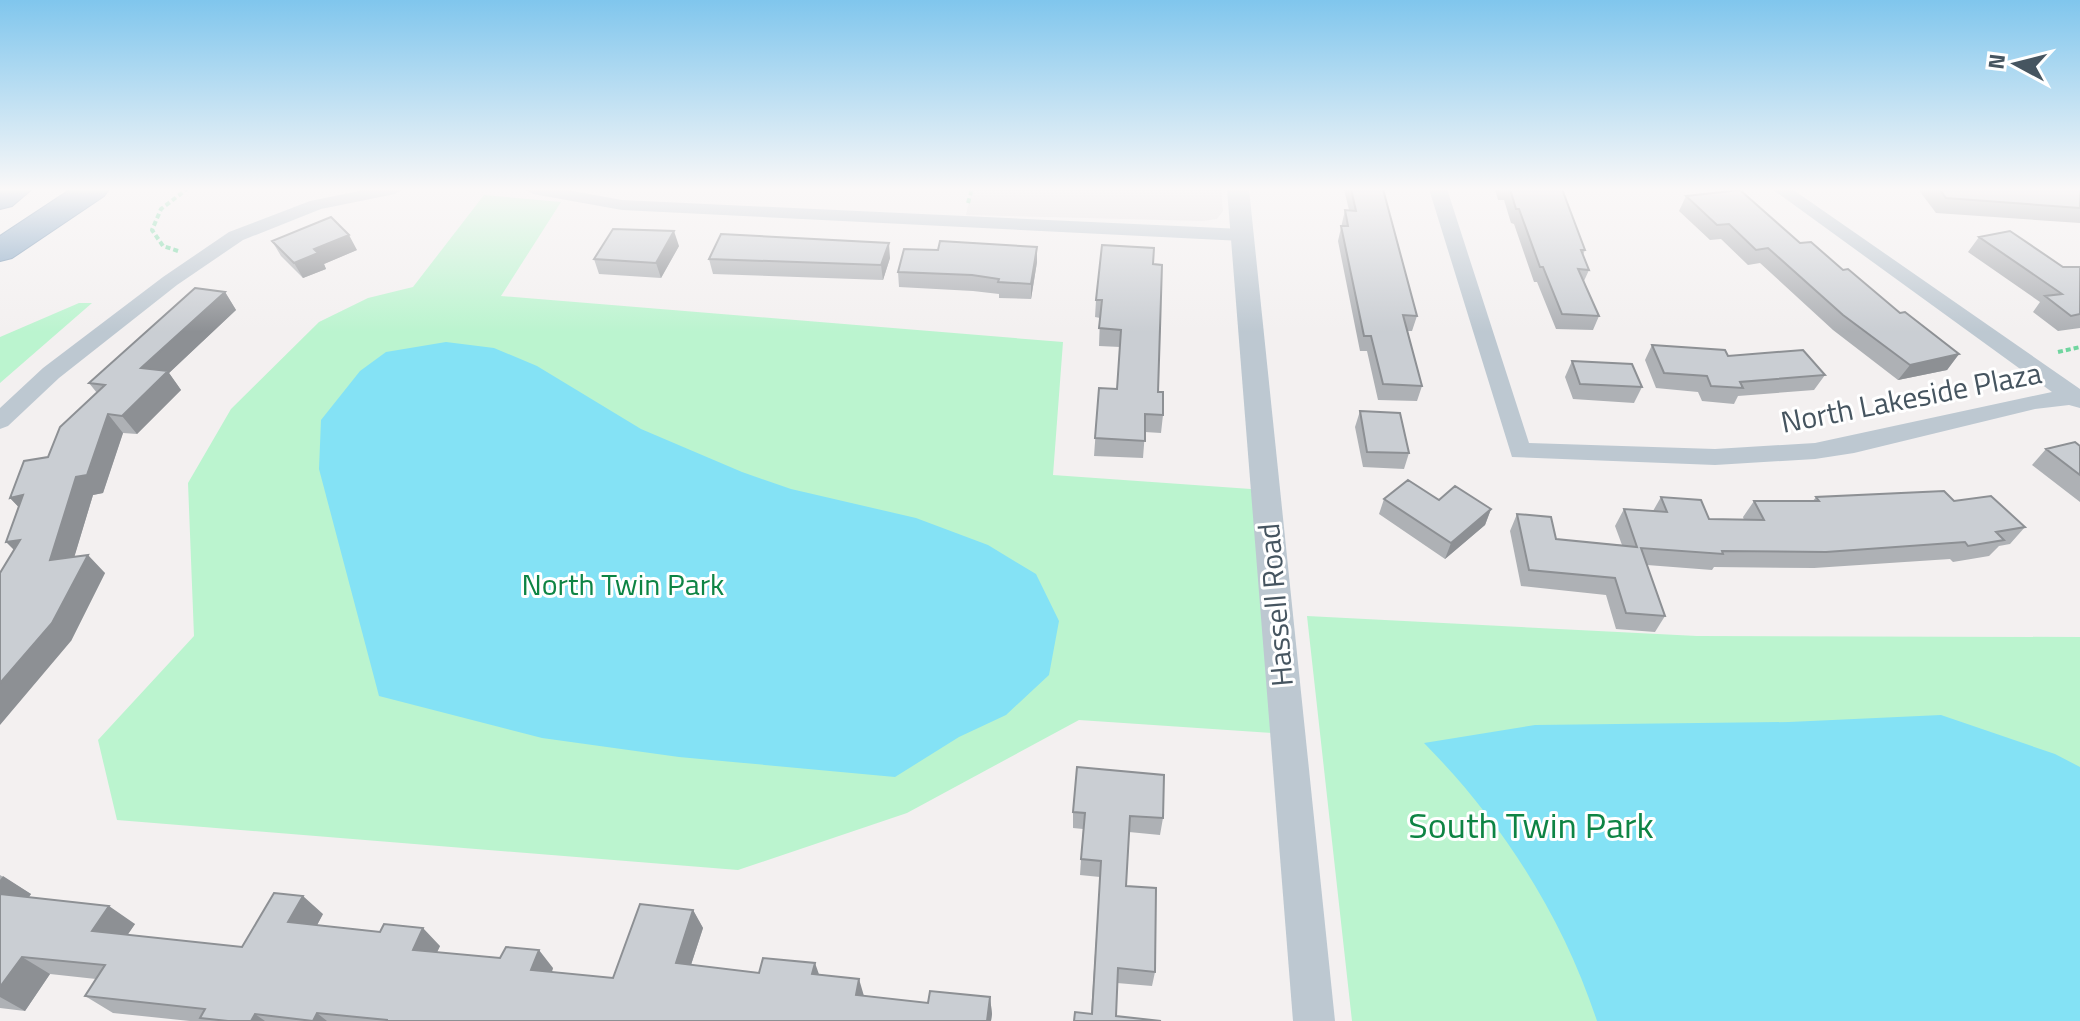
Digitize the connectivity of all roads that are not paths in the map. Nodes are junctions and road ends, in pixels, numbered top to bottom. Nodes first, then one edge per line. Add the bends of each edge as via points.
1 (22, 237) edge
2 (235, 237) edge
3 (1242, 237) edge
4 (1453, 237) edge
5 (1849, 237) edge
6 (0, 251) edge
7 (2078, 398) edge
8 (0, 421) edge
9 (1314, 1021) edge

1 - 6 highway
2 - 8 street via 51,373
3 - 9 street, Hassell Road
4 - 7 street, North Lakeside Plaza via 1520,451 1695,457 1787,453 1854,445 2035,402
5 - 7 street

